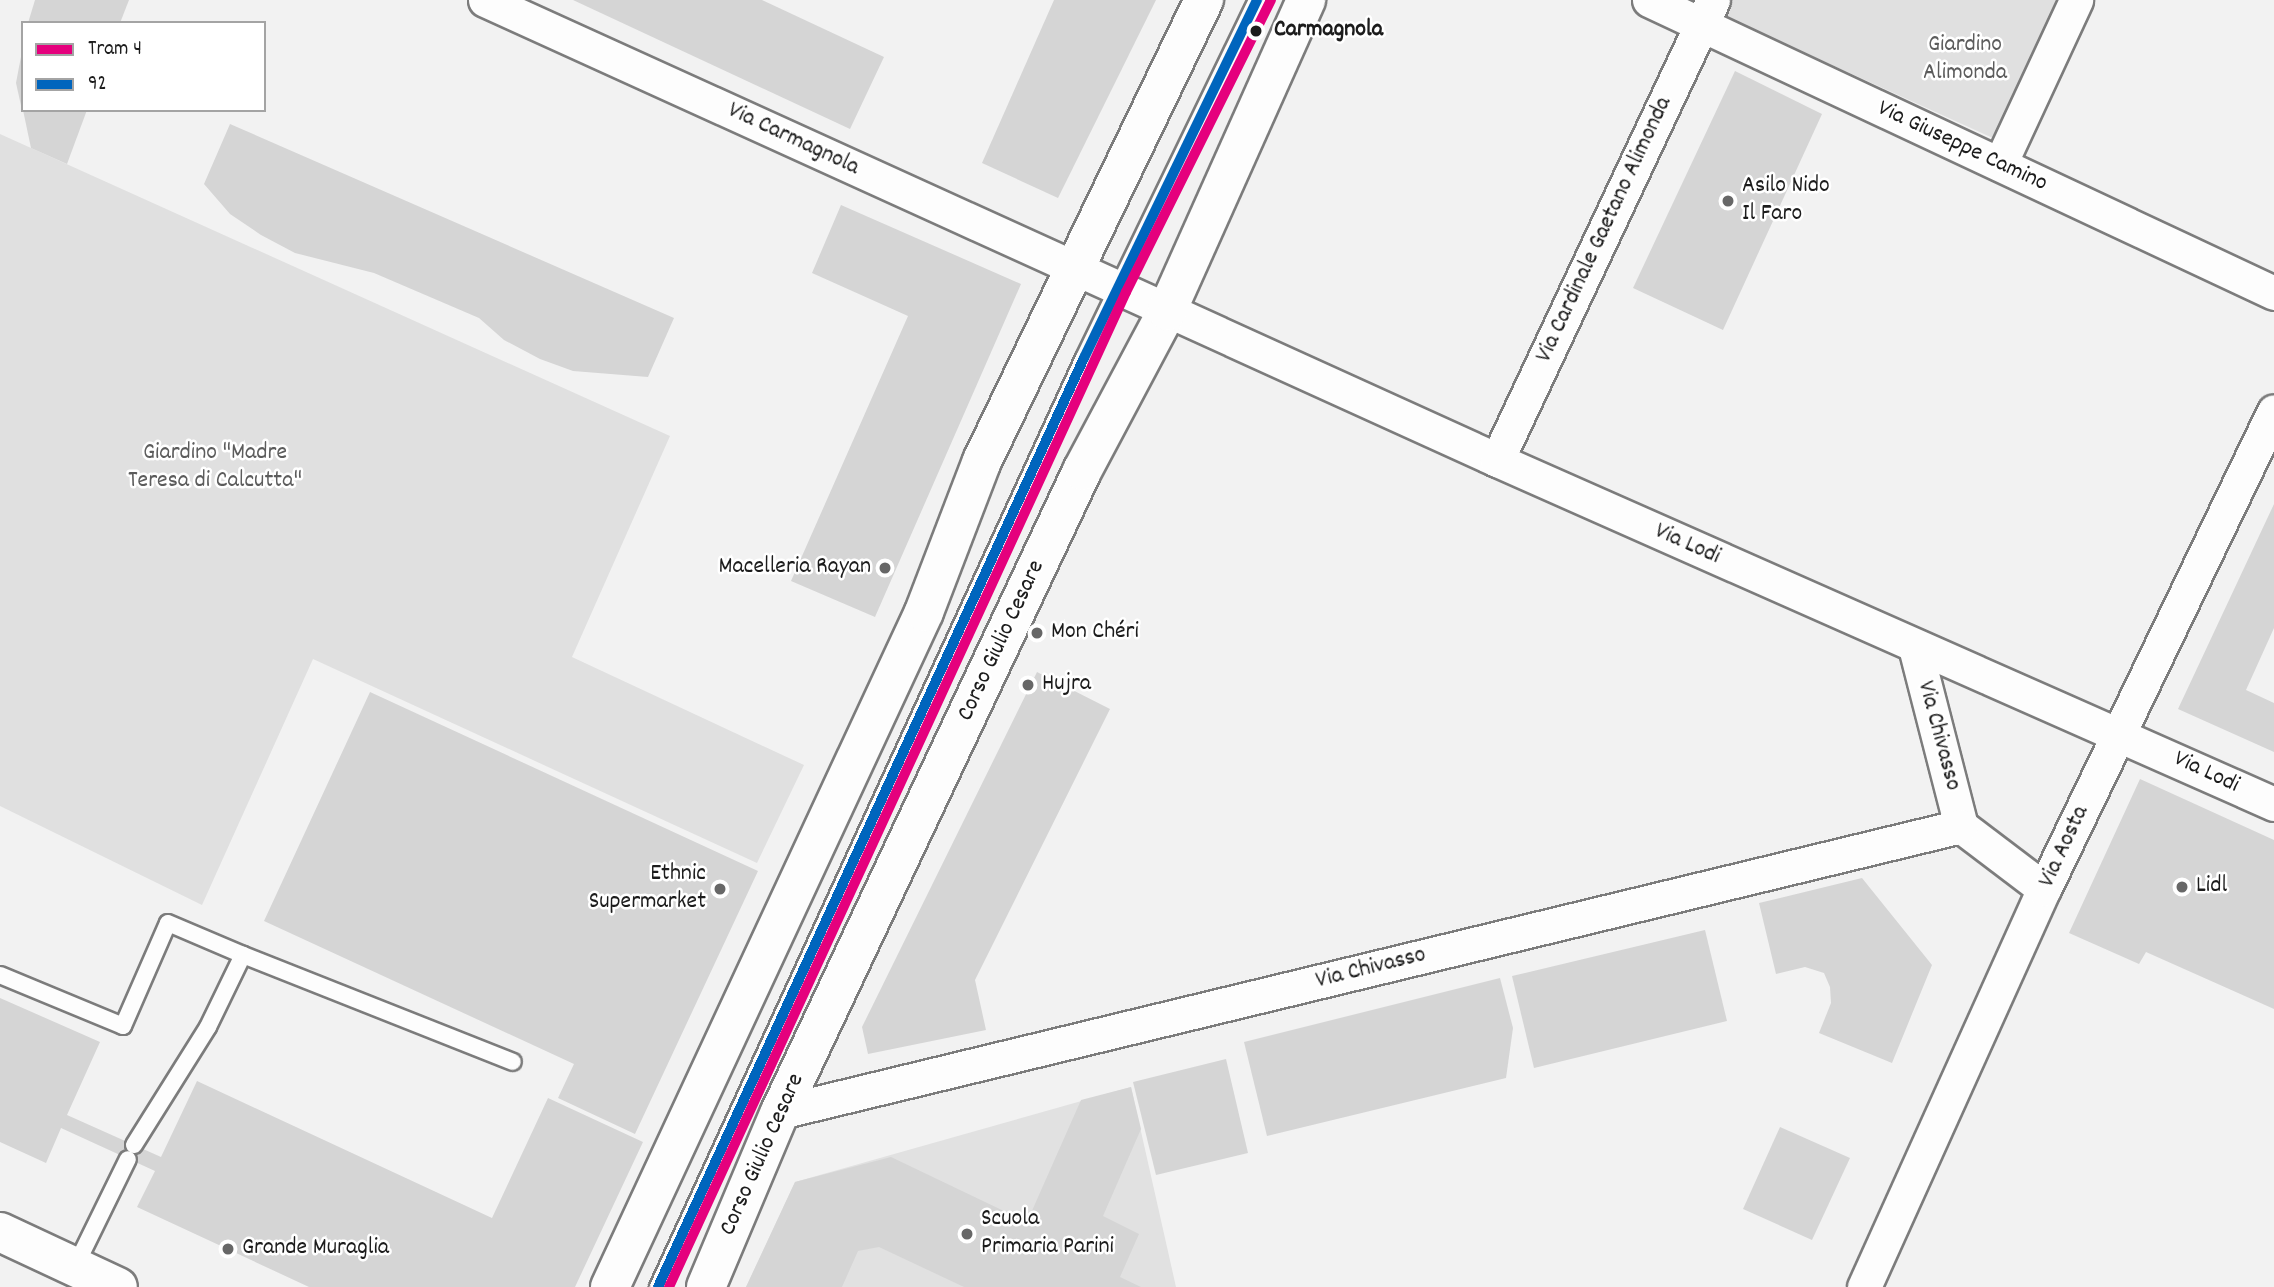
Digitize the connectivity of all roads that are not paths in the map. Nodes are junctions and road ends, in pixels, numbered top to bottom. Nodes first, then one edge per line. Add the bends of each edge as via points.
1 (485, 0) edge
2 (1204, 0) edge
3 (1257, 0) edge
4 (1306, 0) edge
5 (1649, 0) edge
6 (2076, 0) edge
7 (1708, 13) edge
8 (2000, 164) junction
9 (1098, 279) junction
10 (2274, 293) edge
11 (1167, 311) junction
12 (2274, 411) edge
13 (1497, 460) junction
14 (1915, 647) junction
15 (2119, 733) junction
16 (2274, 804) edge
17 (1961, 826) junction
18 (2044, 889) junction
19 (243, 955) junction
20 (0, 975) edge
21 (513, 1062) dead end
22 (780, 1112) junction
23 (0, 1231) edge
24 (75, 1267) junction
25 (118, 1287) edge
26 (610, 1287) edge
27 (658, 1287) edge
28 (706, 1287) edge
29 (1864, 1287) edge

1 - 9 street, Via Carmagnola
2 - 9 street, Corso Giulio Cesare
3 - 9 lane, Corso Giulio Cesare
4 - 11 street, Corso Giulio Cesare
5 - 7 street, Via Giuseppe Camino
6 - 8 street
7 - 8 street, Via Giuseppe Camino
7 - 13 street, Via Cardinale Gaetano Alimonda
8 - 10 street, Via Giuseppe Camino
9 - 11 street, Via Lodi
9 - 26 street, Corso Giulio Cesare via 982,461 924,612
9 - 27 lane, Corso Giulio Cesare
11 - 13 street, Via Lodi
11 - 22 street, Corso Giulio Cesare via 1082,471
12 - 15 street, Via Aosta
13 - 14 street, Via Lodi
14 - 15 street, Via Lodi
14 - 17 street, Via Chivasso
15 - 16 street, Via Lodi
15 - 18 street, Via Aosta
17 - 18 street, Via Chivasso
17 - 22 street, Via Chivasso
18 - 29 street, Via Aosta
19 - 20 lane via 168,923 123,1026
19 - 21 lane
19 - 24 lane via 208,1027 131,1152
22 - 28 street, Corso Giulio Cesare
23 - 24 street
24 - 25 street

